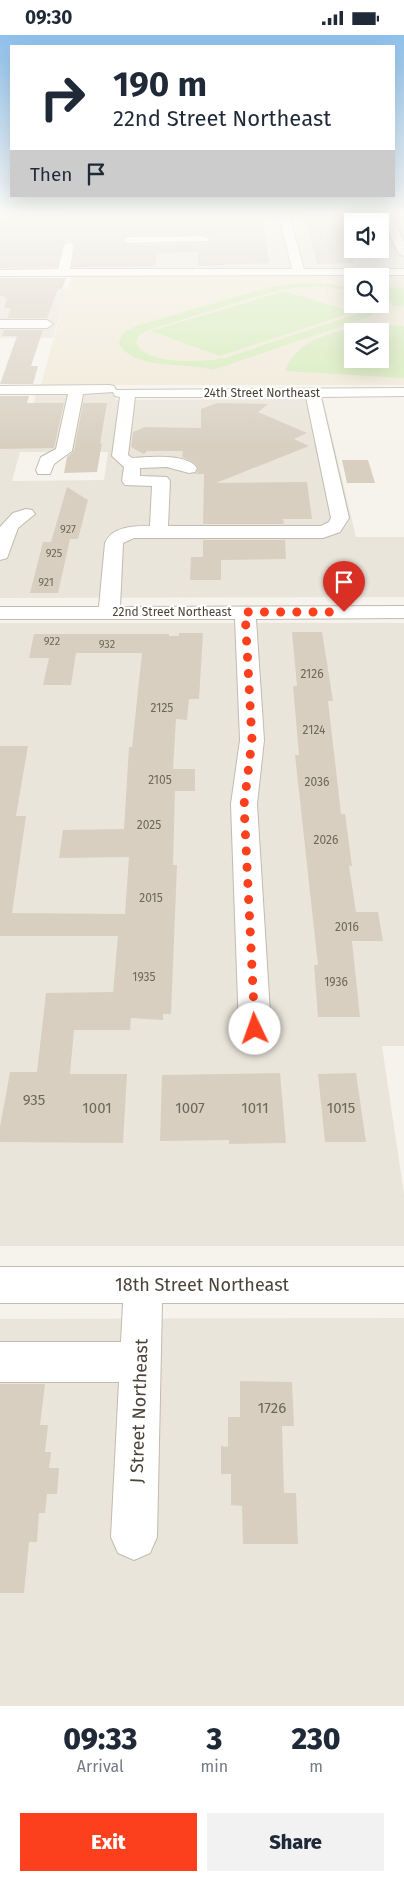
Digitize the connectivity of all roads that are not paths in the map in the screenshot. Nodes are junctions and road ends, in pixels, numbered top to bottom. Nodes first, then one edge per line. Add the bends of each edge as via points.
1 (0, 324) edge
2 (47, 324) dead end
3 (0, 389) edge
4 (76, 389) junction
5 (119, 392) junction
6 (404, 392) edge
7 (312, 393) junction
8 (128, 463) junction
9 (44, 469) dead end
10 (161, 481) junction
11 (26, 514) dead end
12 (159, 532) junction
13 (0, 554) edge
14 (245, 612) junction
15 (404, 612) edge
16 (0, 613) edge
17 (109, 613) junction
18 (255, 1029) dead end
19 (0, 1285) edge
20 (143, 1285) junction
21 (404, 1285) edge
22 (0, 1362) edge
23 (140, 1362) junction
24 (134, 1537) dead end

1 - 2 street
3 - 4 street, 24th Street Northeast
4 - 5 street, 24th Street Northeast
4 - 9 street via 64,451 47,461
5 - 7 street, 24th Street Northeast
5 - 8 street via 120,456
6 - 7 street, 24th Street Northeast
7 - 12 street via 340,518 334,529
8 - 10 street via 132,466 131,481
8 - 10 street via 176,463 189,471 181,478
10 - 12 street
11 - 13 street via 8,526
12 - 17 street via 132,532 116,538
14 - 15 street, 22nd Street Northeast
14 - 17 street, 22nd Street Northeast
14 - 18 street via 252,740 244,805
16 - 17 street, 22nd Street Northeast
19 - 20 street, 18th Street Northeast
20 - 21 street, 18th Street Northeast
20 - 23 street, J Street Northeast
22 - 23 street
23 - 24 street, J Street Northeast

